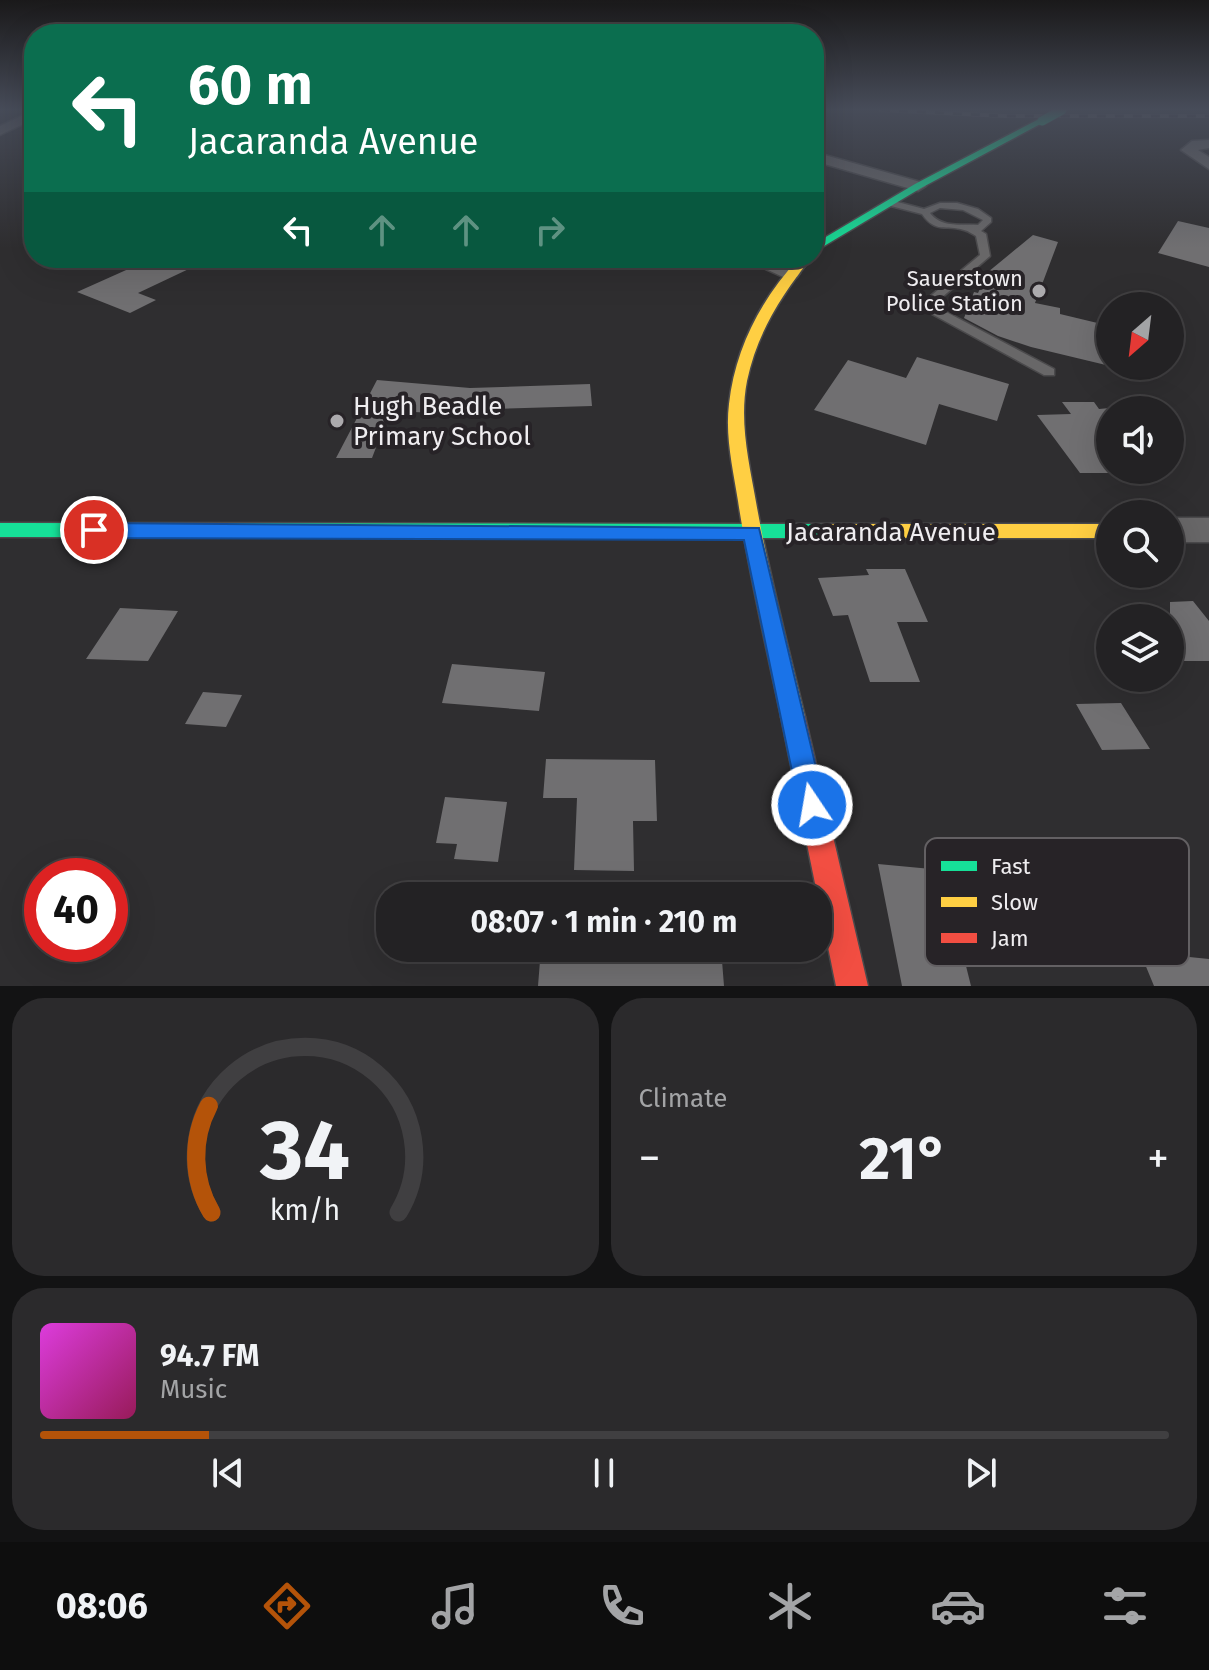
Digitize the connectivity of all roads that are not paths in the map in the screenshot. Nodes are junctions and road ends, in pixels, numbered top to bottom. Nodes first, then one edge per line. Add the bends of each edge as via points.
1 (975, 156) edge
2 (824, 159) edge
3 (918, 186) junction
4 (890, 203) junction
5 (925, 212) junction
6 (970, 230) junction
7 (824, 243) edge
8 (777, 268) edge
9 (795, 268) edge
10 (790, 273) junction
11 (1049, 372) dead end
12 (0, 530) edge
13 (1184, 530) edge
14 (1209, 530) edge
15 (1096, 531) edge
16 (752, 533) junction
17 (852, 986) edge

1 - 3 street, bridge
2 - 3 street
3 - 4 street
4 - 5 lane
4 - 7 street
5 - 6 lane via 932,222
5 - 6 lane via 949,205 974,210 988,220
6 - 11 lane via 981,234 985,256 925,306
8 - 10 street
9 - 10 street
10 - 16 street via 765,313 743,365 736,428
12 - 16 street, Jacaranda Avenue
13 - 14 street
15 - 16 street, Jacaranda Avenue
16 - 17 street

